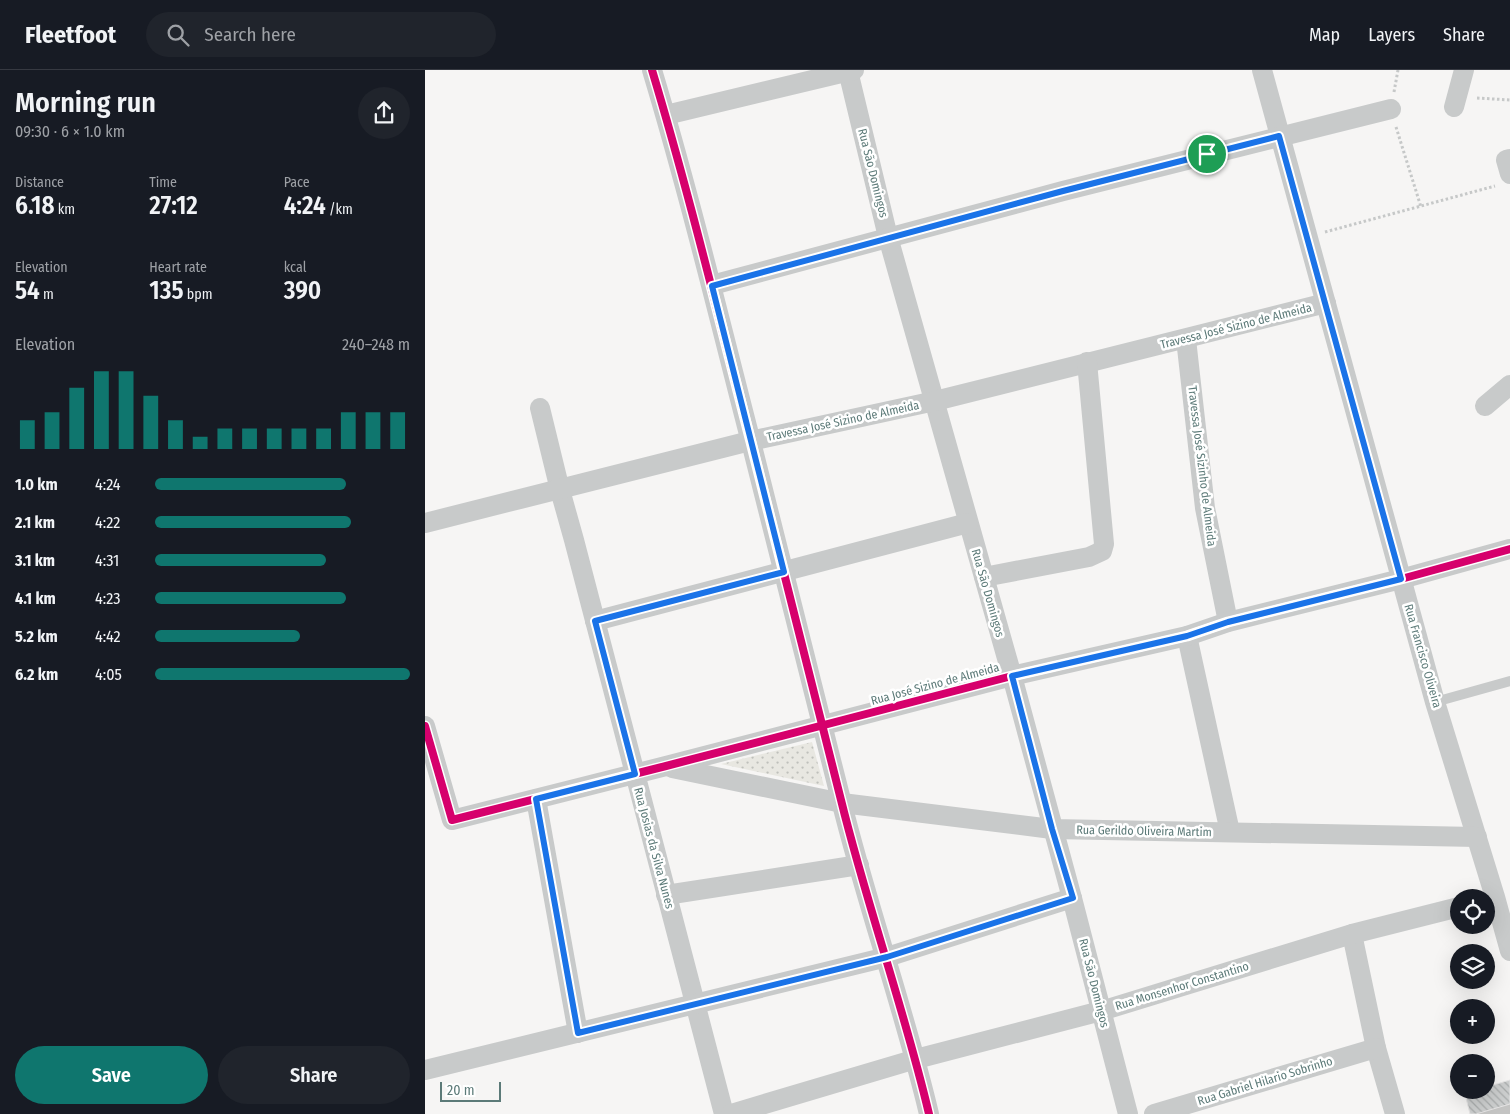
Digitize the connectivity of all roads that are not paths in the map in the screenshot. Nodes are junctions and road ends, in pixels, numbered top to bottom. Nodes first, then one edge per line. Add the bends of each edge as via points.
1 (652, 70) edge
2 (1262, 70) edge
3 (1463, 70) edge
4 (851, 71) edge
5 (1455, 101) road end
6 (1391, 109) road end
7 (666, 115) junction
8 (1279, 136) junction
9 (1510, 159) edge
10 (1506, 179) edge
11 (888, 237) junction
12 (712, 286) junction
13 (1326, 303) junction
14 (1186, 339) junction
15 (1087, 362) junction
16 (1510, 385) edge
17 (935, 401) junction
18 (1485, 406) dead end
19 (540, 408) dead end
20 (750, 441) junction
21 (560, 490) junction
22 (425, 523) edge
23 (968, 523) junction
24 (1510, 549) edge
25 (784, 572) junction
26 (984, 577) junction
27 (1401, 579) junction
28 (595, 621) junction
29 (1228, 622) junction
30 (1187, 636) junction
31 (1012, 676) junction
32 (1510, 681) edge
33 (1435, 702) junction
34 (824, 725) junction
35 (425, 729) edge
36 (666, 766) junction
37 (635, 774) junction
38 (536, 799) junction
39 (842, 803) junction
40 (1052, 829) junction
41 (1230, 832) junction
42 (1477, 837) junction
43 (859, 865) junction
44 (666, 895) junction
45 (1497, 897) edge
46 (1073, 898) junction
47 (1450, 909) edge
48 (1352, 934) junction
49 (1510, 951) edge
50 (887, 957) junction
51 (696, 1004) junction
52 (1101, 1011) junction
53 (578, 1033) junction
54 (1376, 1048) junction
55 (916, 1060) junction
56 (425, 1070) edge
57 (724, 1114) edge
58 (731, 1114) edge
59 (929, 1114) edge
60 (1128, 1114) edge
61 (1154, 1114) edge
62 (1395, 1114) edge

1 - 7 street
2 - 8 street, Rua Francisco Oliveira
3 - 5 street
4 - 7 street
4 - 11 street, Rua São Domingos
6 - 8 street
7 - 12 street
8 - 11 street
8 - 13 street, Rua Francisco Oliveira
9 - 10 street via 1506,160
11 - 12 street
11 - 17 street, Rua São Domingos
12 - 20 street
13 - 14 street, Travessa José Sizino de Almeida
13 - 27 street, Rua Francisco Oliveira
14 - 15 street, Travessa José Sizino de Almeida
14 - 29 street, Travessa José Sizinho de Almeida via 1205,508
15 - 17 street, Travessa José Sizino de Almeida
15 - 26 street via 1104,544 1102,551 1089,557
16 - 18 street
17 - 20 street, Travessa José Sizino de Almeida
17 - 23 street, Rua São Domingos
19 - 21 street, Rua Josias da Silva Nunes
20 - 21 street, Travessa José Sizino de Almeida
20 - 25 street
21 - 22 street, Travessa José Sizino de Almeida
21 - 28 street, Rua Josias da Silva Nunes
23 - 25 street
23 - 26 street, Rua São Domingos
24 - 27 street, Rua José Sizino de Almeida
25 - 28 street
25 - 34 street
26 - 31 street, Rua São Domingos
27 - 29 street, Rua José Sizino de Almeida
27 - 33 street, Rua Francisco Oliveira
28 - 37 street, Rua Josias da Silva Nunes
29 - 30 street, Rua José Sizino de Almeida
30 - 31 street, Rua José Sizino de Almeida
30 - 41 street
31 - 34 street, Rua José Sizino de Almeida
31 - 40 street, Rua São Domingos
32 - 33 lane
33 - 42 street, Rua Francisco Oliveira
34 - 36 street, Rua José Sizino de Almeida
34 - 39 street
35 - 38 street, Rua José Sizino de Almeida via 452,820
36 - 37 street, Rua José Sizino de Almeida
36 - 39 street, Rua Gerildo Oliveira Martim
37 - 38 street, Rua José Sizino de Almeida
37 - 44 street, Rua Josias da Silva Nunes
38 - 53 street
39 - 40 street, Rua Gerildo Oliveira Martim
39 - 43 street
40 - 41 street, Rua Gerildo Oliveira Martim
40 - 46 street, Rua São Domingos
41 - 42 street, Rua Gerildo Oliveira Martim
42 - 45 street, Rua Francisco Oliveira
43 - 44 street
43 - 50 street
44 - 51 street, Rua Josias da Silva Nunes
45 - 49 street, Rua Francisco Oliveira
46 - 50 street
46 - 52 street, Rua São Domingos
47 - 48 street, Rua Monsenhor Constantino
48 - 52 street, Rua Monsenhor Constantino
48 - 54 street
50 - 51 street
50 - 55 street
51 - 53 street
51 - 57 street, Rua Josias da Silva Nunes
52 - 55 street, Rua Monsenhor Constantino
52 - 60 street, Rua São Domingos
53 - 56 street
54 - 61 street, Rua Gabriel Hilario Sobrinho
54 - 62 street
55 - 58 street, Rua Monsenhor Constantino
55 - 59 street

